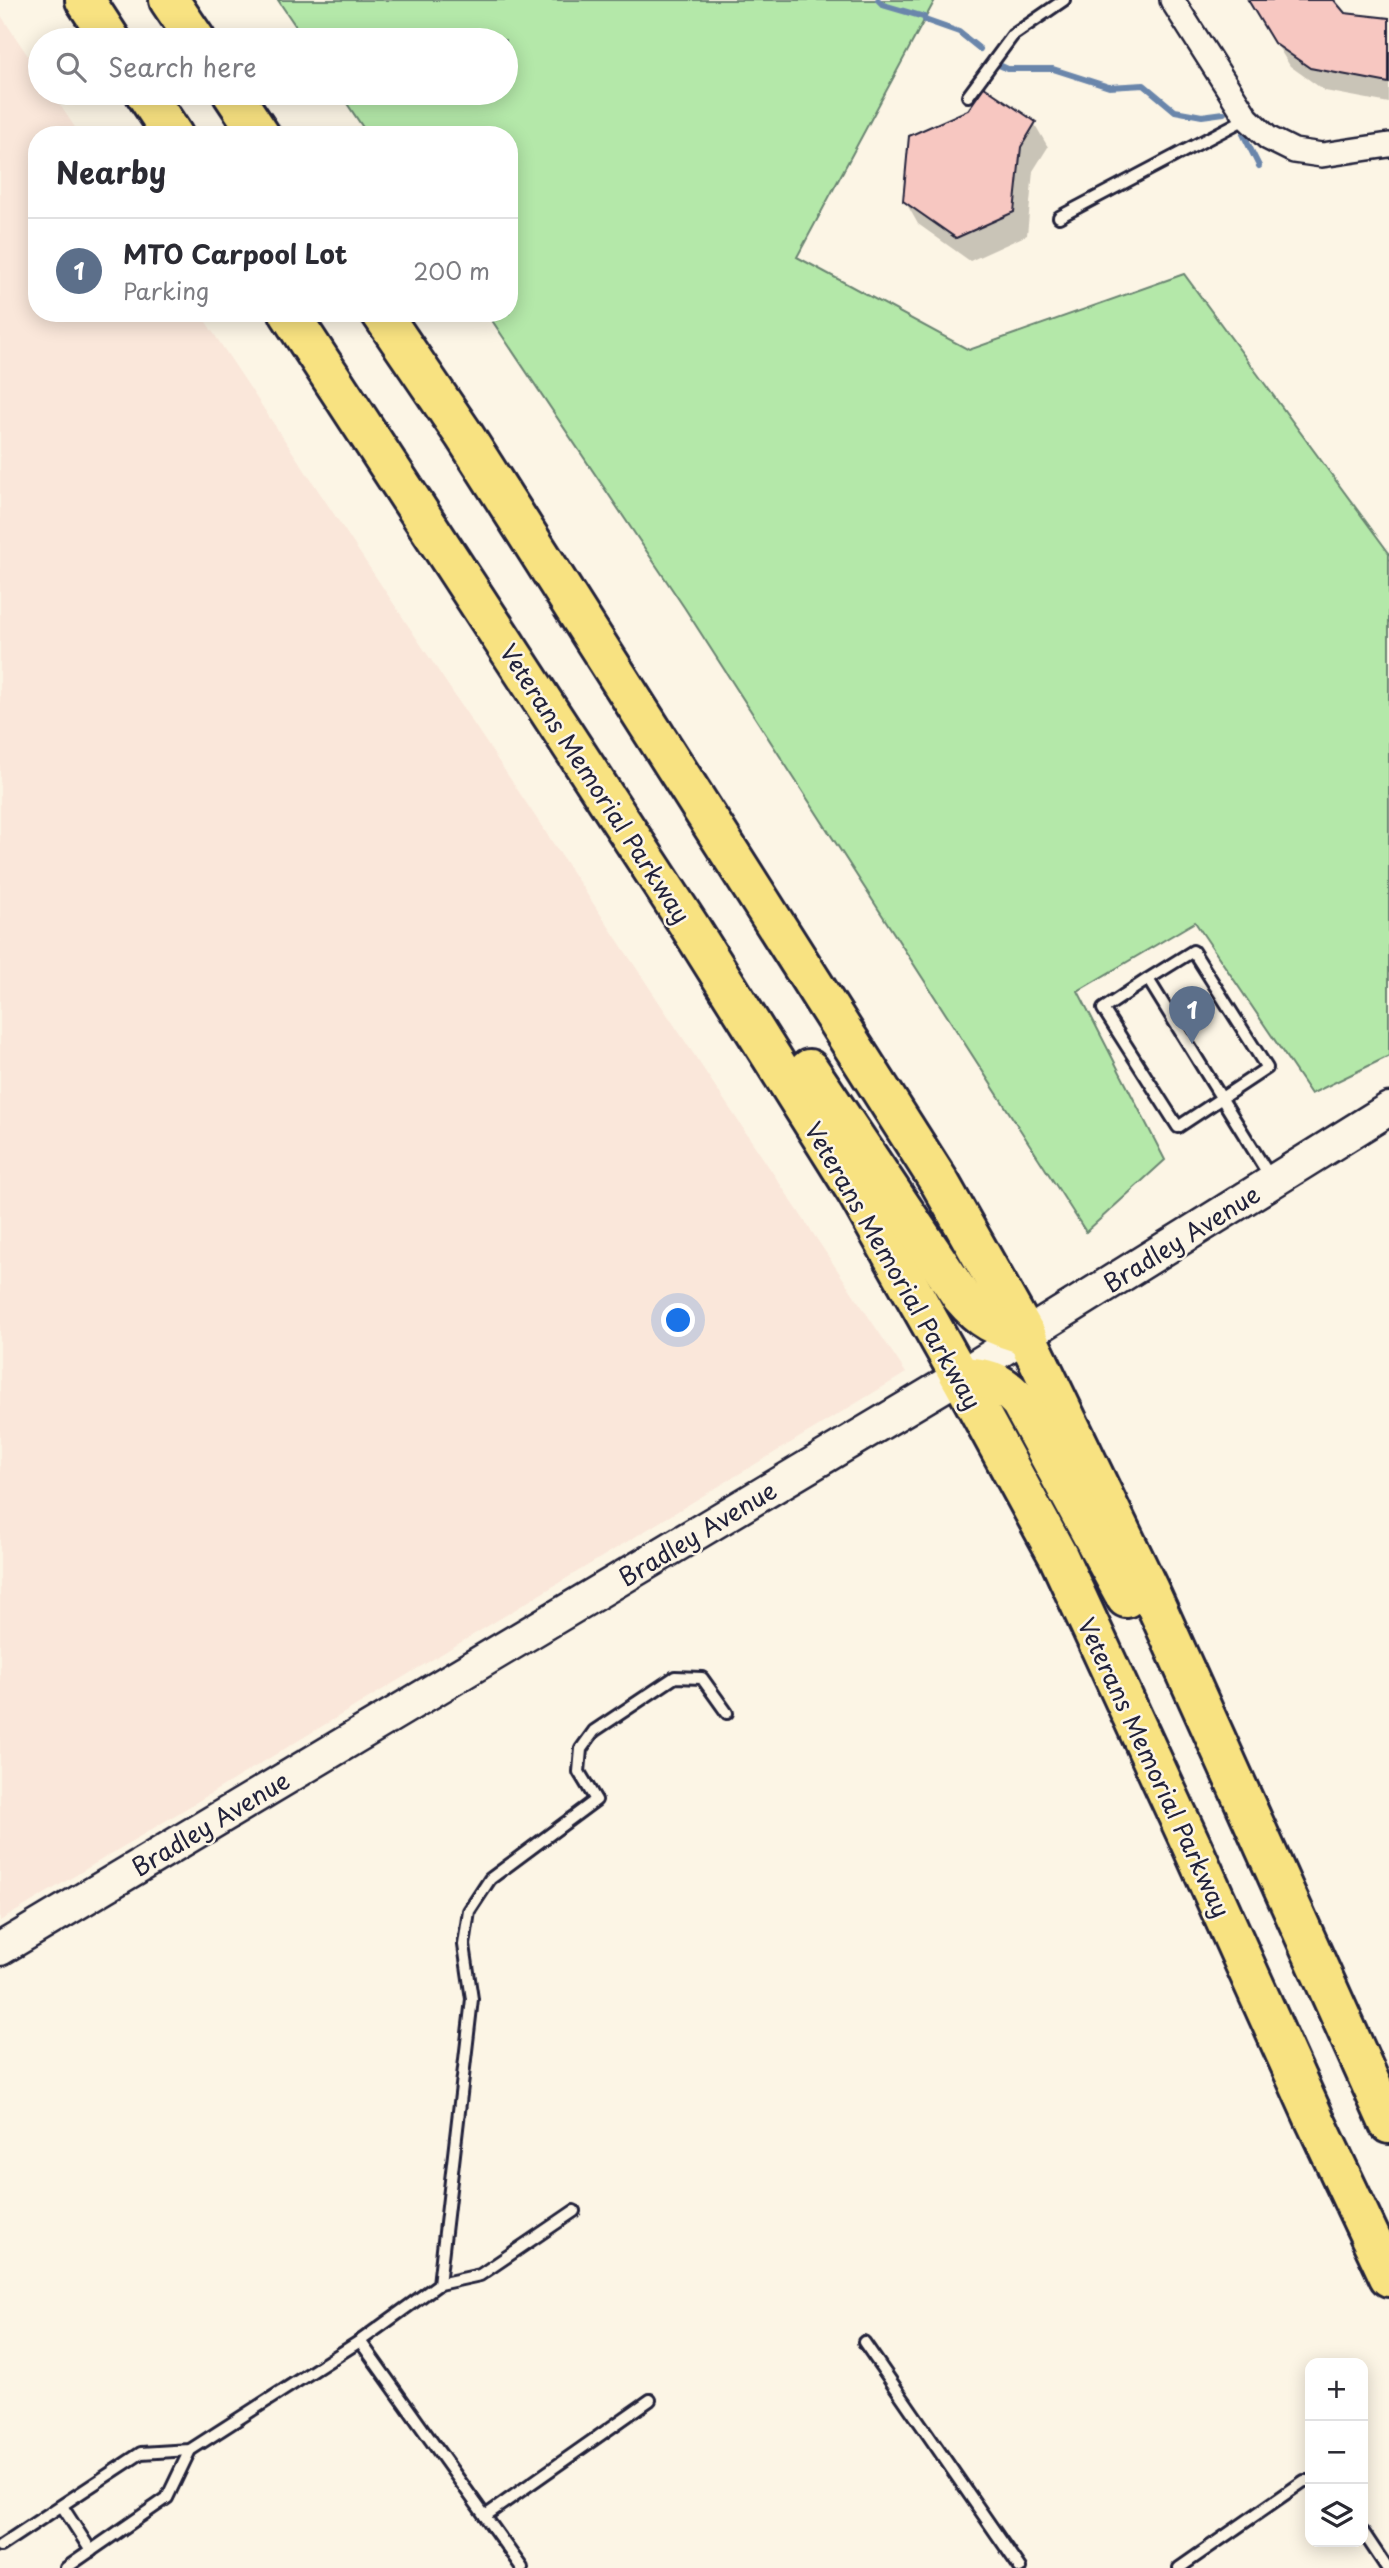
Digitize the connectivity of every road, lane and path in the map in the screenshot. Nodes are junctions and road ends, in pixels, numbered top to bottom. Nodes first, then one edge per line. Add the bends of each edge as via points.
1 (85, 0) edge
2 (169, 0) edge
3 (1064, 0) edge
4 (1172, 0) edge
5 (103, 28) edge
6 (188, 28) edge
7 (968, 96) dead end
8 (153, 105) edge
9 (240, 105) edge
10 (1247, 118) junction
11 (167, 126) edge
12 (254, 126) edge
13 (1389, 145) edge
14 (1059, 217) dead end
15 (295, 322) edge
16 (387, 322) edge
17 (690, 927) junction
18 (1148, 979) junction
19 (1222, 1099) junction
20 (1389, 1108) edge
21 (1273, 1181) junction
22 (1026, 1335) junction
23 (960, 1376) junction
24 (727, 1713) dead end
25 (1244, 1806) junction
26 (0, 1949) edge
27 (1389, 2124) edge
28 (574, 2211) dead end
29 (1389, 2277) edge
30 (439, 2284) junction
31 (360, 2341) junction
32 (864, 2342) dead end
33 (650, 2400) dead end
34 (190, 2450) junction
35 (1305, 2481) edge
36 (62, 2506) junction
37 (485, 2516) junction
38 (1368, 2540) edge
39 (0, 2546) edge
40 (91, 2551) junction
41 (66, 2568) edge
42 (522, 2568) edge
43 (1020, 2568) edge
44 (1179, 2568) edge
45 (1387, 2568) edge

1 - 5 highway
2 - 6 highway
3 - 7 lane via 1013,35
4 - 10 street
8 - 11 highway
9 - 12 highway
10 - 13 street via 1268,138 1308,154
10 - 14 lane
15 - 17 highway, Veterans Memorial Parkway
16 - 22 highway via 464,435 933,1172
17 - 22 highway via 737,963 961,1296 976,1314 998,1328
17 - 23 highway, Veterans Memorial Parkway via 858,1193
18 - 19 lane
18 - 19 lane via 1103,1009 1178,1127
18 - 19 lane via 1193,951 1268,1068
19 - 21 lane
20 - 21 main road, Bradley Avenue
21 - 22 main road, Bradley Avenue
22 - 23 main road, Bradley Avenue
22 - 25 highway via 1149,1590
23 - 25 highway via 986,1377 1006,1387 1020,1402 1195,1726
23 - 26 main road, Bradley Avenue
23 - 29 highway, Veterans Memorial Parkway via 1058,1556
24 - 30 lane via 702,1678 675,1676 594,1731 581,1749 579,1772 596,1800 490,1879 468,1911 464,1945 472,1999
25 - 27 highway
28 - 30 lane via 480,2275
30 - 31 lane
31 - 34 lane
31 - 37 lane
32 - 43 lane
33 - 37 lane
34 - 36 lane via 141,2453
34 - 40 lane via 167,2498
35 - 44 lane
36 - 39 lane
36 - 40 lane
37 - 42 lane
38 - 45 lane
40 - 41 lane

